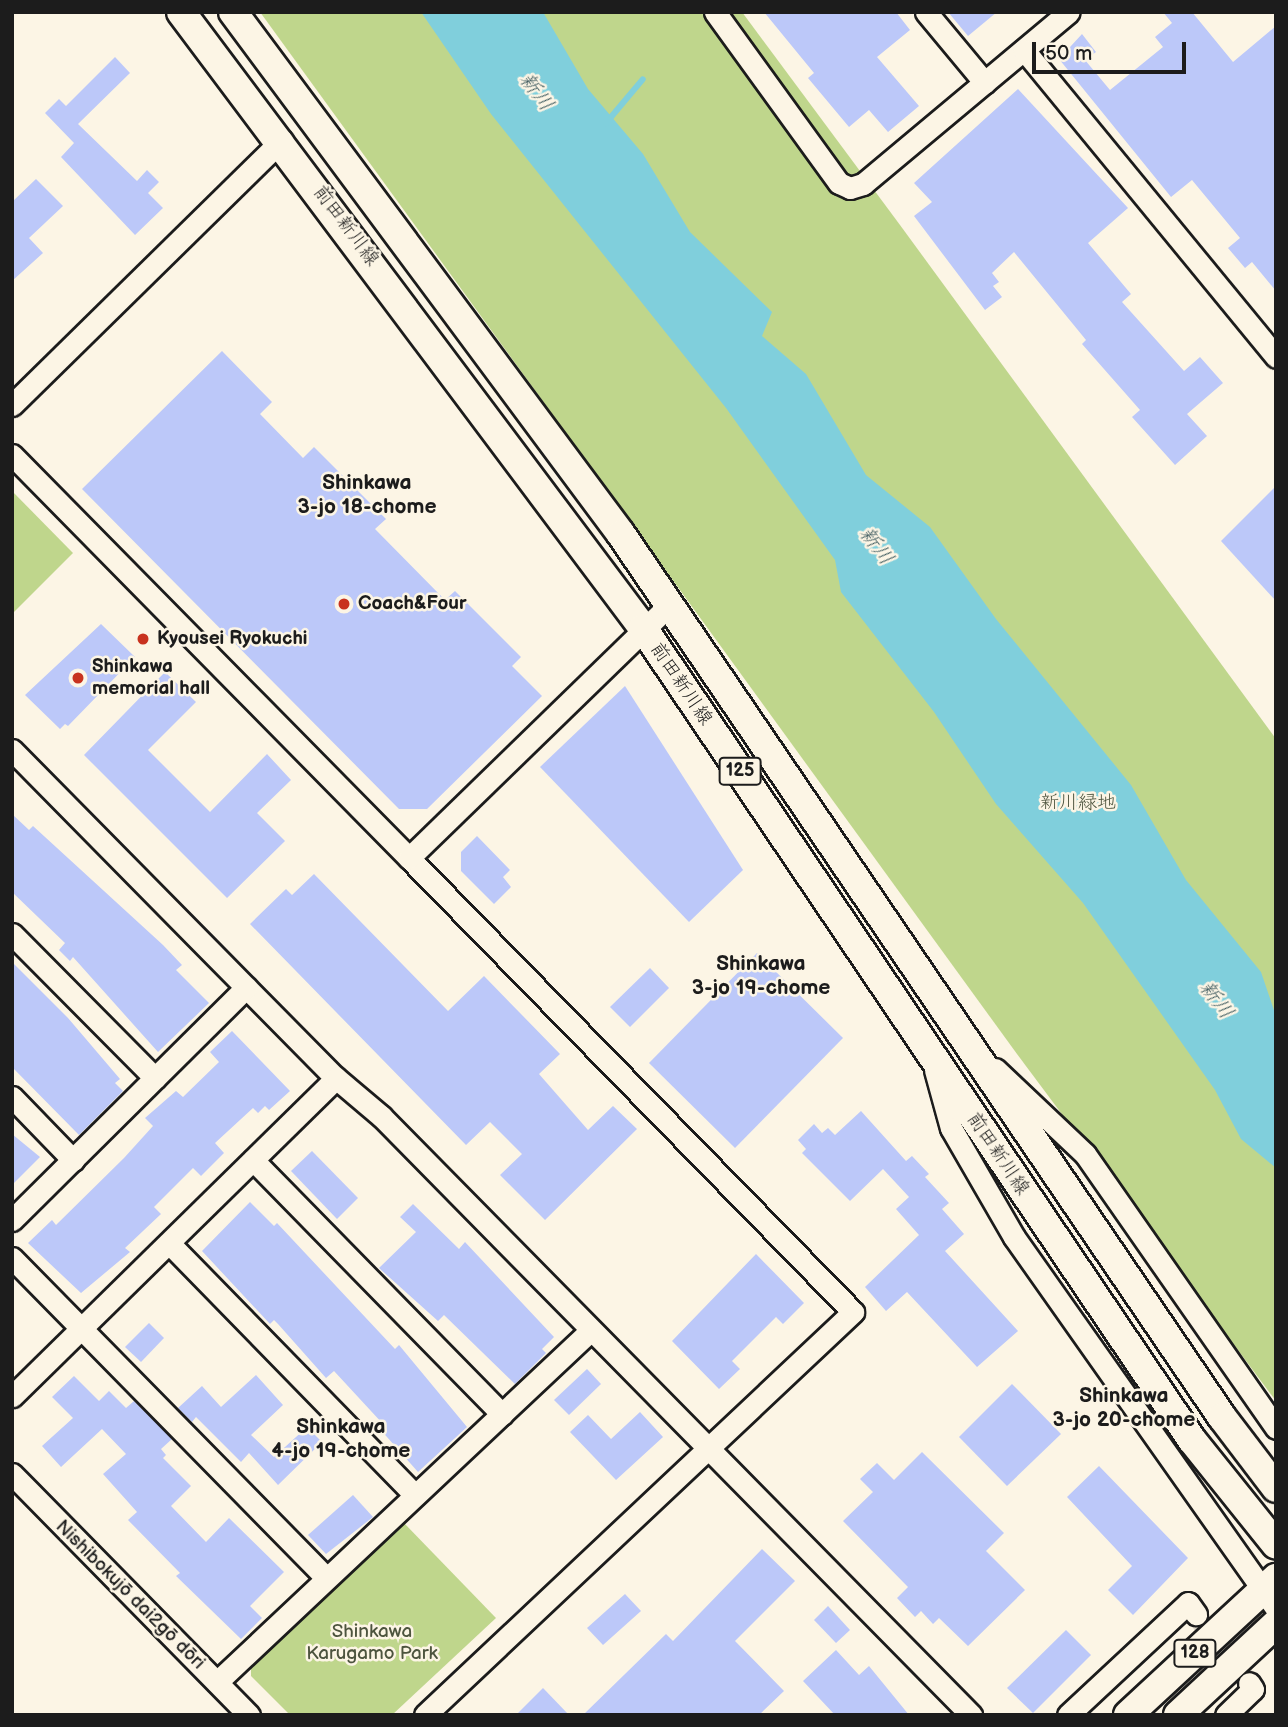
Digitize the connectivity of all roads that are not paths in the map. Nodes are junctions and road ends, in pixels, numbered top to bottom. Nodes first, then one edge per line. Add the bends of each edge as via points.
1 (181, 12) edge
2 (233, 12) edge
3 (715, 12) edge
4 (926, 12) edge
5 (1069, 12) edge
6 (1024, 50) junction
7 (985, 83) junction
8 (282, 140) junction
9 (1276, 357) edge
10 (12, 405) edge
11 (12, 455) edge
12 (669, 605) junction
13 (643, 628) junction
14 (12, 750) edge
15 (409, 858) junction
16 (12, 934) edge
17 (246, 988) junction
18 (968, 1044) junction
19 (930, 1054) junction
20 (336, 1078) junction
21 (155, 1079) junction
22 (12, 1097) edge
23 (73, 1160) junction
24 (253, 1160) junction
25 (12, 1220) edge
26 (169, 1242) junction
27 (12, 1258) edge
28 (83, 1327) junction
29 (590, 1331) junction
30 (12, 1396) edge
31 (502, 1414) junction
32 (1276, 1429) edge
33 (708, 1449) junction
34 (12, 1475) edge
35 (1276, 1488) edge
36 (415, 1495) junction
37 (1276, 1545) edge
38 (326, 1577) junction
39 (1271, 1592) edge
40 (1196, 1614) dead end
41 (1276, 1624) edge
42 (217, 1682) junction
43 (1249, 1683) dead end
44 (249, 1715) edge
45 (425, 1715) edge
46 (971, 1715) edge
47 (1068, 1715) edge
48 (1128, 1715) edge
49 (1178, 1715) edge
50 (1226, 1715) edge

1 - 8 main road, 前田新川線 / 125
2 - 12 main road, 前田新川線 / 125
3 - 7 street via 839,183 850,188 863,184
4 - 7 street
5 - 6 street
6 - 7 street
6 - 9 street
8 - 10 street
8 - 13 main road, 前田新川線 / 125
11 - 15 street
12 - 13 street
12 - 18 main road, 前田新川線 / 125
13 - 15 street
13 - 19 main road, 前田新川線 / 125
14 - 17 street
15 - 33 street via 852,1312
16 - 21 street
17 - 20 street
17 - 21 street
18 - 32 street via 1085,1154
18 - 35 main road, 前田新川線 / 125 via 1222,1417
19 - 37 main road, 前田新川線 / 125 via 1192,1440
19 - 39 street via 951,1128 1014,1237
20 - 24 street
20 - 29 street via 381,1116
21 - 23 street
22 - 23 street
23 - 25 street
24 - 26 street
24 - 31 street
26 - 28 street
26 - 36 street
27 - 28 street
28 - 30 street
28 - 38 street
29 - 31 street
29 - 33 street
31 - 36 street
33 - 45 street
33 - 46 street
34 - 42 street, Nishibokujō dai2gō dōri
36 - 38 street
38 - 42 street
39 - 48 main road, 128
40 - 47 street via 1188,1603
41 - 49 main road, 128
42 - 44 street, Nishibokujō dai2gō dōri
43 - 50 street via 1253,1689

